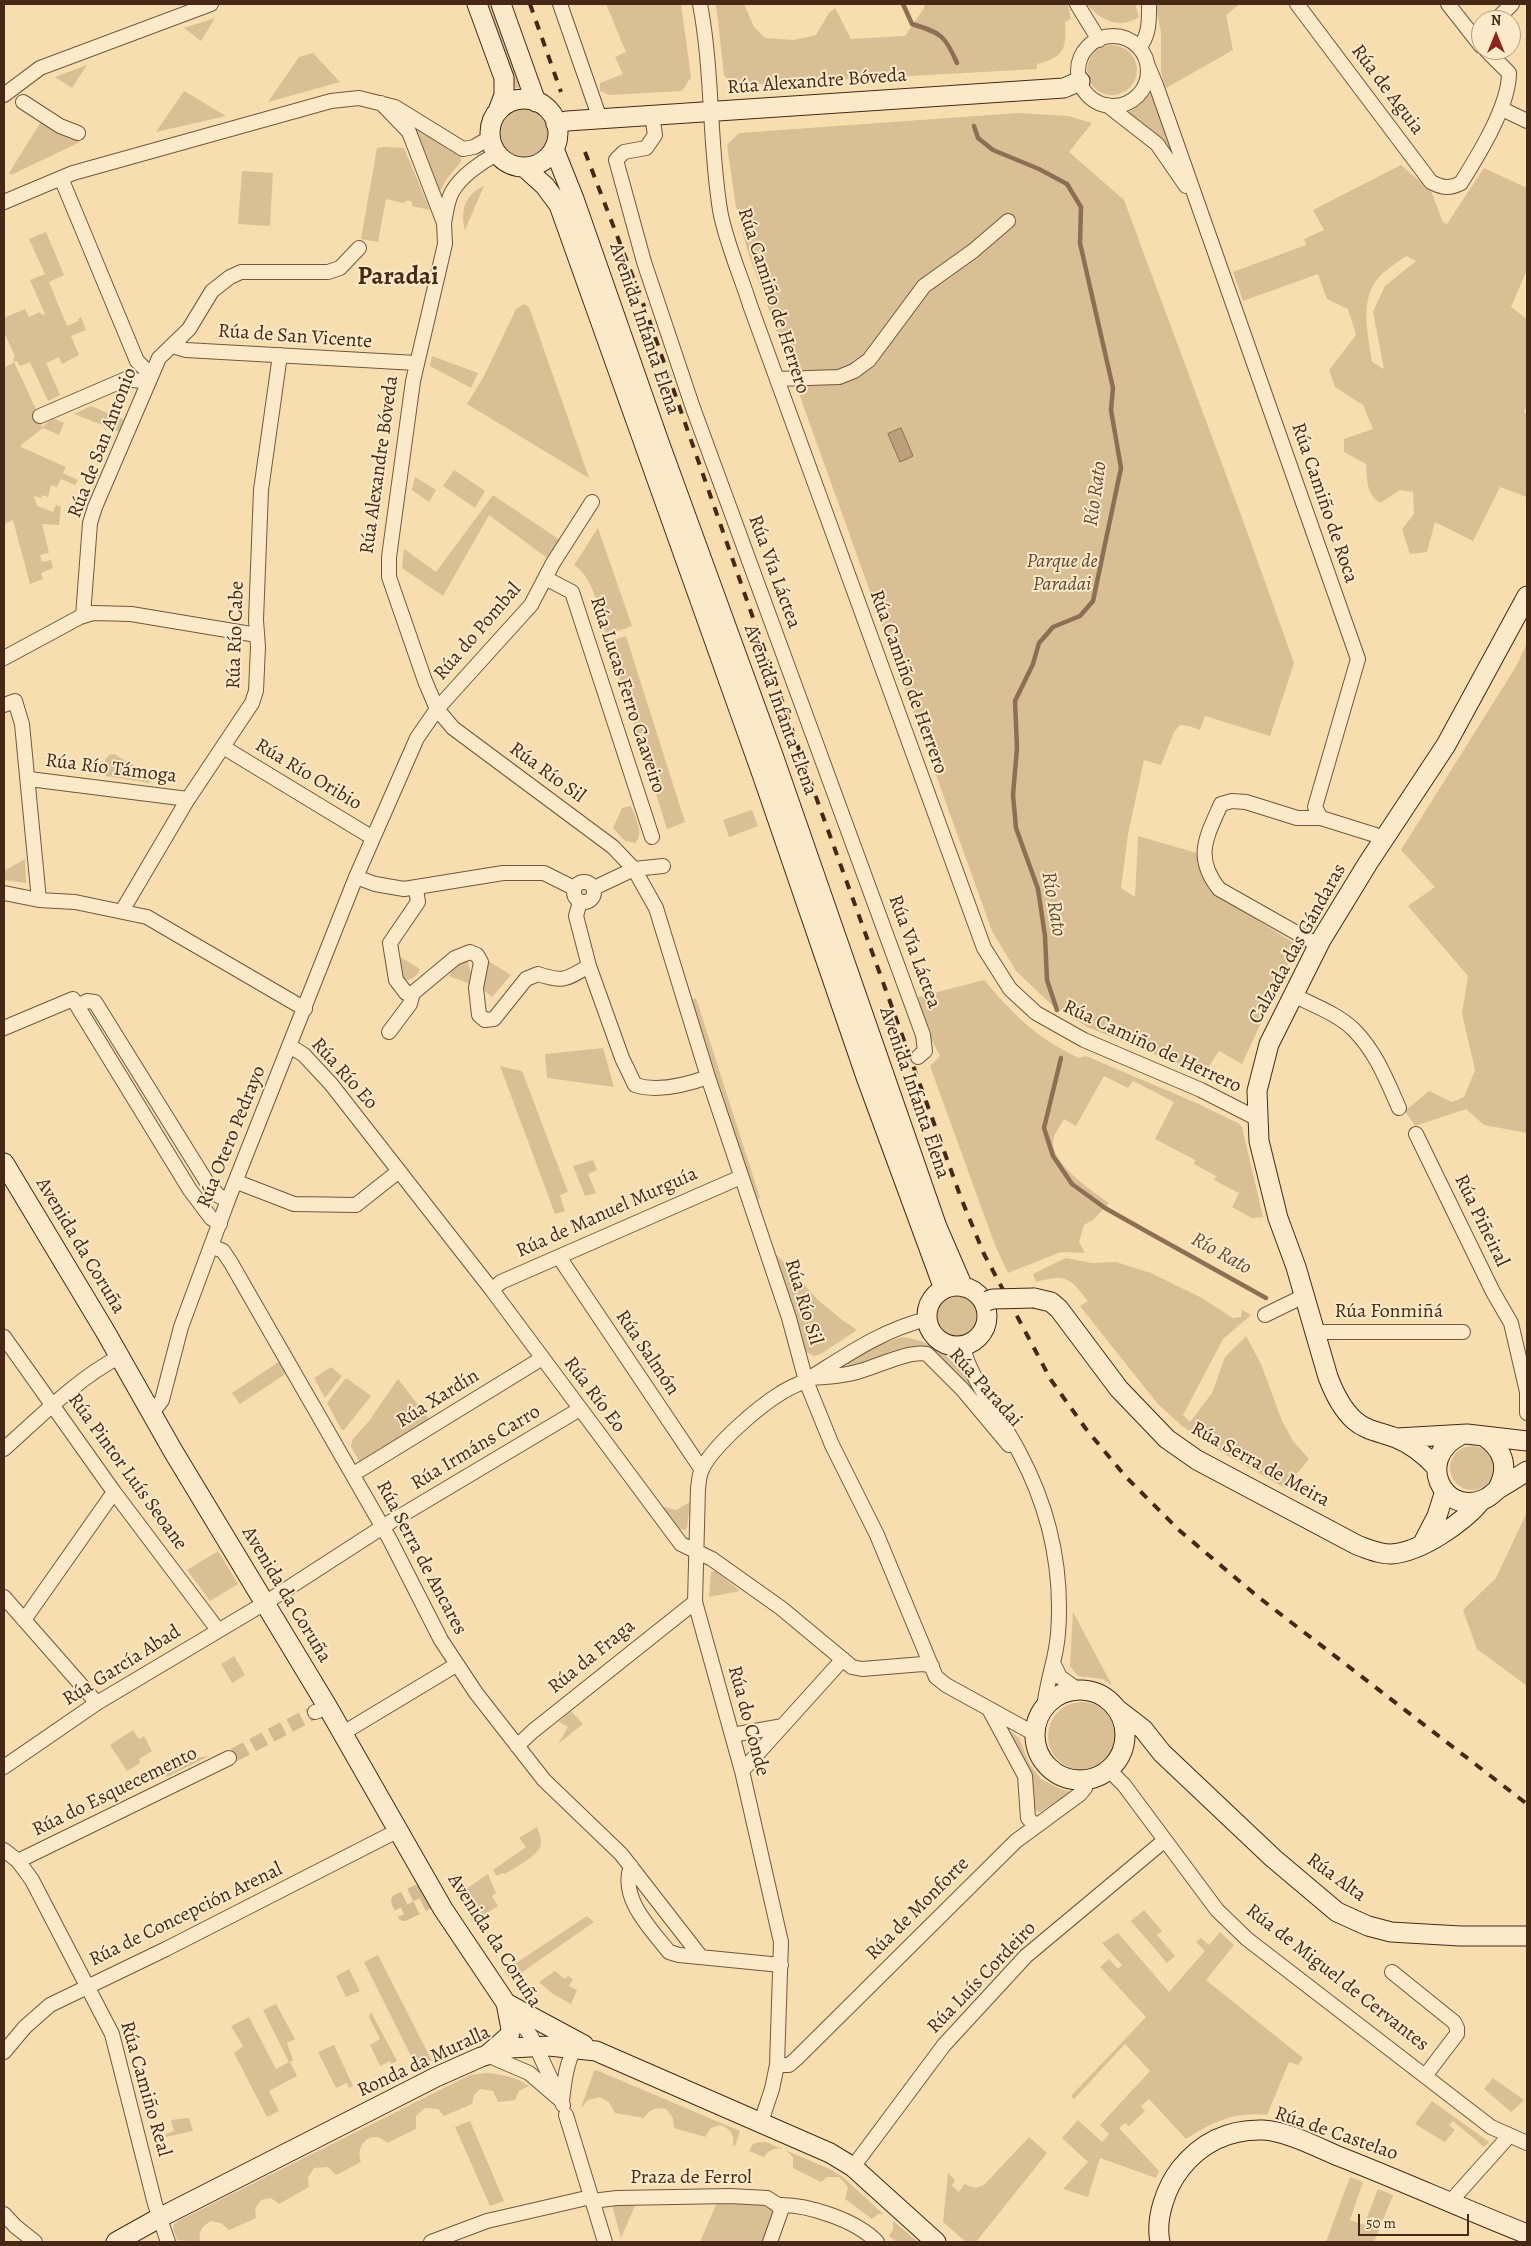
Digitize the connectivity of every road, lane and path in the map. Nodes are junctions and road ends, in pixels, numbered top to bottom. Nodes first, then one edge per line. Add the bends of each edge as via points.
1 (211, 4) edge
2 (477, 4) edge
3 (501, 4) edge
4 (560, 4) edge
5 (700, 4) edge
6 (1077, 4) edge
7 (1149, 4) edge
8 (1297, 4) edge
9 (1448, 4) edge
10 (1471, 30) edge
11 (1099, 40) junction
12 (1139, 48) junction
13 (1496, 60) edge
14 (1148, 66) junction
15 (1080, 81) junction
16 (4, 95) edge
17 (23, 102) dead end
18 (381, 102) junction
19 (536, 102) junction
20 (1107, 105) junction
21 (1502, 109) junction
22 (498, 111) junction
23 (711, 111) junction
24 (652, 115) junction
25 (600, 119) junction
26 (1527, 121) edge
27 (556, 124) junction
28 (78, 132) dead end
29 (494, 145) junction
30 (554, 149) junction
31 (524, 167) junction
32 (61, 178) junction
33 (6, 199) edge
34 (1197, 203) junction
35 (1008, 221) dead end
36 (444, 223) junction
37 (359, 248) dead end
38 (172, 346) junction
39 (280, 355) junction
40 (416, 364) junction
41 (150, 375) junction
42 (777, 379) junction
43 (40, 416) dead end
44 (592, 502) dead end
45 (547, 579) junction
46 (1527, 596) edge
47 (83, 616) junction
48 (257, 635) junction
49 (4, 658) edge
50 (4, 705) edge
51 (437, 708) junction
52 (222, 747) junction
53 (29, 779) junction
54 (188, 799) junction
55 (1321, 818) junction
56 (652, 837) dead end
57 (373, 838) junction
58 (1385, 838) junction
59 (663, 866) dead end
60 (634, 869) junction
61 (356, 877) junction
62 (574, 888) junction
63 (594, 888) junction
64 (416, 889) junction
65 (4, 894) edge
66 (39, 900) junction
67 (580, 902) junction
68 (122, 911) junction
69 (1318, 945) junction
70 (590, 966) junction
71 (413, 993) junction
72 (1293, 995) junction
73 (78, 1006) junction
74 (305, 1009) junction
75 (4, 1028) edge
76 (389, 1032) dead end
77 (290, 1046) junction
78 (918, 1057) dead end
79 (708, 1077) junction
80 (1399, 1108) dead end
81 (1258, 1119) junction
82 (1416, 1134) dead end
83 (4, 1163) edge
84 (399, 1171) junction
85 (741, 1177) junction
86 (237, 1182) junction
87 (228, 1200) junction
88 (220, 1224) junction
89 (211, 1246) junction
90 (560, 1258) junction
91 (963, 1287) junction
92 (944, 1289) junction
93 (492, 1290) junction
94 (1304, 1296) junction
95 (985, 1301) junction
96 (1265, 1314) dead end
97 (927, 1319) junction
98 (1314, 1332) junction
99 (1463, 1332) dead end
100 (4, 1336) edge
101 (963, 1345) junction
102 (920, 1352) joint
103 (119, 1357) junction
104 (536, 1362) dead end
105 (808, 1379) junction
106 (54, 1405) junction
107 (580, 1409) junction
108 (152, 1413) junction
109 (1527, 1413) edge
110 (1459, 1436) junction
111 (1485, 1437) junction
112 (1396, 1438) junction
113 (1527, 1441) edge
114 (4, 1449) edge
115 (1020, 1453) junction
116 (1436, 1466) junction
117 (360, 1470) dead end
118 (702, 1470) junction
119 (1527, 1470) edge
120 (1445, 1491) junction
121 (114, 1492) junction
122 (1490, 1495) junction
123 (383, 1528) junction
124 (1423, 1543) junction
125 (695, 1552) junction
126 (4, 1597) edge
127 (695, 1602) junction
128 (265, 1603) junction
129 (24, 1620) junction
130 (218, 1630) junction
131 (843, 1659) junction
132 (1053, 1662) junction
133 (932, 1666) junction
134 (451, 1668) dead end
135 (1078, 1690) junction
136 (98, 1703) junction
137 (1044, 1708) junction
138 (1117, 1709) junction
139 (990, 1711) junction
140 (784, 1726) junction
141 (344, 1733) junction
142 (1035, 1734) junction
143 (732, 1735) junction
144 (517, 1746) junction
145 (1162, 1753) junction
146 (1121, 1754) junction
147 (229, 1758) tunnel mouth
148 (4, 1767) edge
149 (1109, 1770) junction
150 (742, 1772) junction
151 (1087, 1780) junction
152 (1036, 1826) junction
153 (399, 1830) junction
154 (1165, 1840) junction
155 (4, 1850) edge
156 (18, 1861) junction
157 (631, 1866) junction
158 (1527, 1936) edge
159 (701, 1957) junction
160 (781, 1965) junction
161 (1392, 1972) dead end
162 (88, 1986) junction
163 (506, 2003) junction
164 (536, 2046) junction
165 (575, 2048) junction
166 (596, 2051) junction
167 (4, 2052) edge
168 (487, 2055) junction
169 (777, 2065) junction
170 (1425, 2076) junction
171 (564, 2108) junction
172 (760, 2122) junction
173 (1509, 2136) junction
174 (1527, 2143) edge
175 (853, 2167) junction
176 (592, 2199) junction
177 (1451, 2201) junction
178 (778, 2205) junction
179 (4, 2214) edge
180 (159, 2218) junction
181 (1527, 2234) edge
182 (35, 2242) edge
183 (116, 2242) edge
184 (168, 2242) edge
185 (431, 2242) edge
186 (605, 2242) edge
187 (770, 2242) edge
188 (876, 2242) edge
189 (936, 2242) edge
190 (1160, 2242) edge

1 - 16 street via 40,68
2 - 22 street via 504,78 504,95
3 - 19 street
4 - 25 street
5 - 23 street, Rúa Camiño de Herrero
6 - 11 street
7 - 12 street via 1149,27
8 - 21 street, Rúa de Aguia via 1431,182 1442,188 1460,183
9 - 10 street
11 - 12 street via 1120,37
11 - 15 street via 1083,54 1079,67
12 - 14 street
13 - 21 street via 1509,73
14 - 20 street via 1144,88 1137,96 1118,106
14 - 34 street, Rúa Camiño de Roca
15 - 20 street via 1088,95
15 - 23 street, Rúa Alexandre Bóveda via 1064,88
17 - 28 street via 60,126
18 - 29 street via 395,107 463,149
18 - 32 street via 359,98 331,101
18 - 36 street, Rúa Alexandre Bóveda via 409,132
19 - 22 street via 516,100
19 - 27 street via 545,107
20 - 34 street, Rúa Camiño de Roca via 1157,144
21 - 26 street
22 - 29 street via 492,120
23 - 24 street, Rúa Alexandre Bóveda
23 - 42 street, Rúa Camiño de Herrero via 711,143 721,212
24 - 25 street, Rúa Alexandre Bóveda
24 - 78 street, Rúa Vía Láctea via 655,135 646,148 624,152 616,160 644,262 696,418 923,1035 926,1051
25 - 27 street, Rúa Alexandre Bóveda
27 - 30 street via 558,134
29 - 31 street via 505,161
29 - 36 street, Rúa Alexandre Bóveda via 487,159 461,180 451,194
30 - 31 street via 543,160
30 - 91 street, Avenida Infanta Elena via 773,755 937,1227
31 - 92 street, Avenida Infanta Elena via 545,186 559,205 866,1077
32 - 33 street
32 - 41 street via 137,361
34 - 55 street, Rúa Camiño de Roca via 1358,659 1314,807
35 - 42 street via 974,251 924,286 869,360 854,371 839,377
36 - 40 street, Rúa Alexandre Bóveda via 444,257
37 - 38 street, Rúa de San Antonio via 340,268 328,272 254,271 230,277 212,291 189,329
38 - 39 street, Rúa de San Vicente via 186,350
38 - 41 street, Rúa de San Antonio via 159,358
39 - 40 street, Rúa de San Vicente
39 - 48 street, Rúa Río Cabe via 261,490
40 - 51 street, Rúa Alexandre Bóveda via 399,470 389,577
41 - 43 street via 126,379
41 - 47 street, Rúa de San Antonio via 90,523
42 - 81 street, Rúa Camiño de Herrero via 984,948 1010,989 1036,1013 1084,1040 1201,1090
44 - 45 street, Rúa do Pombal via 553,563
45 - 51 street, Rúa do Pombal via 531,605
45 - 56 street, Rúa Lucas Ferro Caaveiro via 572,592
46 - 58 street, Calzada das Gándaras via 1446,745
47 - 48 street via 112,612 131,614
47 - 49 street
48 - 52 street, Rúa Río Cabe via 254,698
50 - 53 street via 15,701 22,724
51 - 57 street, Rúa Otero Pedrayo via 417,738
51 - 60 street, Rúa Río Sil via 453,728 601,837
52 - 54 street, Rúa Río Cabe
52 - 57 street, Rúa Río Oribio
53 - 54 street, Rúa Río Támoga
53 - 66 street
54 - 68 street, Rúa Río Cabe
55 - 58 street
55 - 69 street via 1297,818 1246,802 1221,804 1208,834 1204,856 1207,874 1219,888
57 - 61 street, Rúa Otero Pedrayo
58 - 69 street, Calzada das Gándaras
59 - 60 street
60 - 63 street
60 - 79 street, Rúa Río Sil via 656,908
61 - 64 street via 387,887
61 - 74 street, Rúa Otero Pedrayo
62 - 63 street via 586,882
62 - 64 street via 544,873 521,872 438,882
62 - 67 street
63 - 67 street via 590,900
64 - 71 street via 418,902 390,943 396,980 406,993
65 - 66 street
66 - 68 street via 75,902
67 - 70 street via 576,916
68 - 74 street via 147,917
69 - 72 street, Calzada das Gándaras
70 - 71 street via 565,980 538,974 526,978 494,1019 485,1020 479,1015 476,988 481,962 470,952 455,958
70 - 79 street via 622,1058 635,1084 644,1088 671,1086
71 - 76 street via 410,1004
72 - 80 street via 1353,1030 1380,1065
72 - 81 street, Calzada das Gándaras via 1268,1044 1257,1091
73 - 75 street via 73,999
73 - 87 street via 87,1001 95,1002 208,1184
73 - 88 street via 190,1190 211,1218
74 - 77 street, Rúa Otero Pedrayo
77 - 84 street, Rúa Río Eo via 304,1055 331,1084
77 - 86 street, Rúa Otero Pedrayo
79 - 85 street, Rúa Río Sil
81 - 94 street, Calzada das Gándaras via 1259,1141 1278,1218
82 - 109 street, Rúa Piñeiral via 1511,1323 1527,1392
83 - 103 street, Avenida da Coruña
84 - 86 street via 356,1205 294,1204
84 - 93 street, Rúa Río Eo
85 - 90 street, Rúa de Manuel Murguía
85 - 105 street, Rúa Río Sil
86 - 87 street, Rúa Otero Pedrayo
87 - 88 street, Rúa Otero Pedrayo
88 - 89 street, Rúa Otero Pedrayo
89 - 108 street, Rúa Otero Pedrayo via 181,1327 162,1400
89 - 123 street, Rúa Serra de Ancares via 223,1251 231,1263
90 - 93 street, Rúa de Manuel Murguía via 501,1282
90 - 118 street, Rúa Salmón
91 - 92 street
91 - 95 street
92 - 97 street via 930,1302
93 - 107 street, Rúa Río Eo
94 - 96 street
94 - 98 street, Calzada das Gándaras
95 - 101 street via 985,1326 980,1335
95 - 124 street, Rúa Serra de Meira, bridge via 1034,1298 1051,1302 1136,1408 1168,1439 1197,1460 1376,1552 1400,1553
97 - 101 street via 930,1329 940,1340 953,1346
97 - 105 street, Rúa do Conde via 892,1329 845,1354
98 - 99 street, Rúa Fonmiñá
98 - 112 street, Calzada das Gándaras via 1328,1378 1344,1410 1367,1429
100 - 106 street, Rúa Pintor Luís Seoane
101 - 115 street, Rúa Paradai via 967,1362
102 - 105 street, Rúa do Conde via 860,1372
102 - 115 street, Rúa Paradai via 934,1360 1006,1442
103 - 106 street
103 - 108 street, Avenida da Coruña
104 - 117 street, Rúa Xardín
105 - 118 street, Rúa do Conde via 779,1394 743,1422
105 - 133 street, Rúa Río Sil via 832,1445 878,1535
106 - 114 street
106 - 121 street, Rúa Pintor Luís Seoane
107 - 123 street, Rúa Irmáns Carro
107 - 125 street, Rúa Río Eo via 682,1544
108 - 128 street, Avenida da Coruña
110 - 111 street
110 - 112 street
110 - 116 street via 1443,1448
111 - 113 street
111 - 122 street, Rúa Serra de Meira via 1501,1451 1505,1472
112 - 116 street via 1423,1453
115 - 132 street, Rúa Paradai via 1045,1510 1055,1552 1059,1611
116 - 120 street
118 - 125 street, Rúa do Conde
119 - 122 street, Rúa Serra de Meira
120 - 122 street via 1462,1501
120 - 124 street
121 - 129 street
121 - 130 street, Rúa Pintor Luís Seoane
122 - 124 street, Rúa Serra de Meira via 1442,1535
123 - 128 street, Rúa Irmáns Carro
123 - 144 street, Rúa Serra de Ancares via 441,1640
125 - 127 street, Rúa do Conde
125 - 131 street, Rúa Río Eo via 782,1608
126 - 129 street
127 - 143 street, Rúa do Conde
127 - 144 street, Rúa da Fraga via 540,1724
128 - 130 street, Rúa García Abad
128 - 141 street, Avenida da Coruña
129 - 136 street
130 - 136 street, Rúa García Abad
131 - 133 street, Rúa Río Eo via 852,1667 862,1669
131 - 140 street
132 - 135 street via 1060,1677
132 - 137 street, Rúa Paradai
133 - 139 street, Rúa Río Sil via 936,1677 946,1685
134 - 141 street
135 - 137 street via 1053,1699
135 - 138 street via 1106,1698
136 - 148 street, Rúa García Abad
137 - 142 street
138 - 145 street, Rúa Alta via 1143,1729
138 - 146 street via 1125,1731
139 - 142 street, Rúa Río Sil
139 - 152 street via 1025,1776 1028,1818
140 - 143 street
140 - 150 street
141 - 153 street, Avenida da Coruña
142 - 151 street via 1036,1747 1050,1769 1074,1780
143 - 150 street, Rúa do Conde
144 - 157 street, Rúa Serra de Ancares via 544,1780
145 - 146 street, Rúa Alta via 1146,1746
145 - 158 street, Rúa Alta via 1295,1877 1324,1902 1354,1921 1401,1933
146 - 149 street
147 - 156 street, Rúa do Esquecemento
149 - 151 street
149 - 154 street, Rúa de Miguel de Cervantes
150 - 160 street, Rúa do Conde via 781,1942
151 - 152 street, Rúa de Monforte via 1080,1794
152 - 169 street, Rúa de Monforte via 972,1883 796,2059 789,2065
153 - 162 street, Rúa de Concepción Arenal
153 - 163 street, Avenida da Coruña via 443,1909
154 - 170 street, Rúa de Miguel de Cervantes via 1217,1910 1247,1939
154 - 175 street, Rúa Luís Cordeiro via 1026,1956 944,2045
155 - 156 street, Rúa Camiño Real
156 - 162 street, Rúa Camiño Real via 45,1902
157 - 159 street, Rúa Serra de Ancares
157 - 159 street via 627,1876 633,1902 669,1952
159 - 160 street
160 - 169 street, Rúa do Conde
161 - 170 street via 1454,2022 1457,2028 1457,2034
162 - 167 street, Rúa de Concepción Arenal via 50,2005
162 - 180 street, Rúa Camiño Real via 117,2046
163 - 164 street, Avenida da Coruña
163 - 166 street
163 - 168 street via 511,2029 509,2036
164 - 165 street, Ronda da Muralla
164 - 168 street, Ronda da Muralla via 511,2048
164 - 171 street, Avenida da Coruña
165 - 166 street, Ronda da Muralla
165 - 171 street via 566,2074
166 - 172 street, Ronda da Muralla
168 - 171 street via 529,2072
168 - 180 street, Ronda da Muralla via 436,2077
169 - 172 street, Rúa do Conde
170 - 173 street, Rúa de Miguel de Cervantes via 1491,2127
171 - 176 street, Avenida da Coruña
172 - 175 street, Ronda da Muralla via 830,2153
173 - 174 street, Rúa de Miguel de Cervantes
173 - 177 street
175 - 189 street, Ronda da Muralla
176 - 178 street, Praza de Ferrol via 730,2196 767,2198
176 - 185 street, Praza de Ferrol via 487,2221
176 - 186 street, Avenida da Coruña
177 - 181 street, Rúa de Castelao
177 - 190 street, Rúa de Castelao via 1283,2134 1265,2130 1245,2131 1214,2139 1199,2149 1178,2172 1162,2210
178 - 187 street via 780,2217
178 - 188 street, Praza de Ferrol via 795,2205 841,2219
179 - 182 street
180 - 183 street, Ronda da Muralla
180 - 184 street, Rúa Camiño Real

